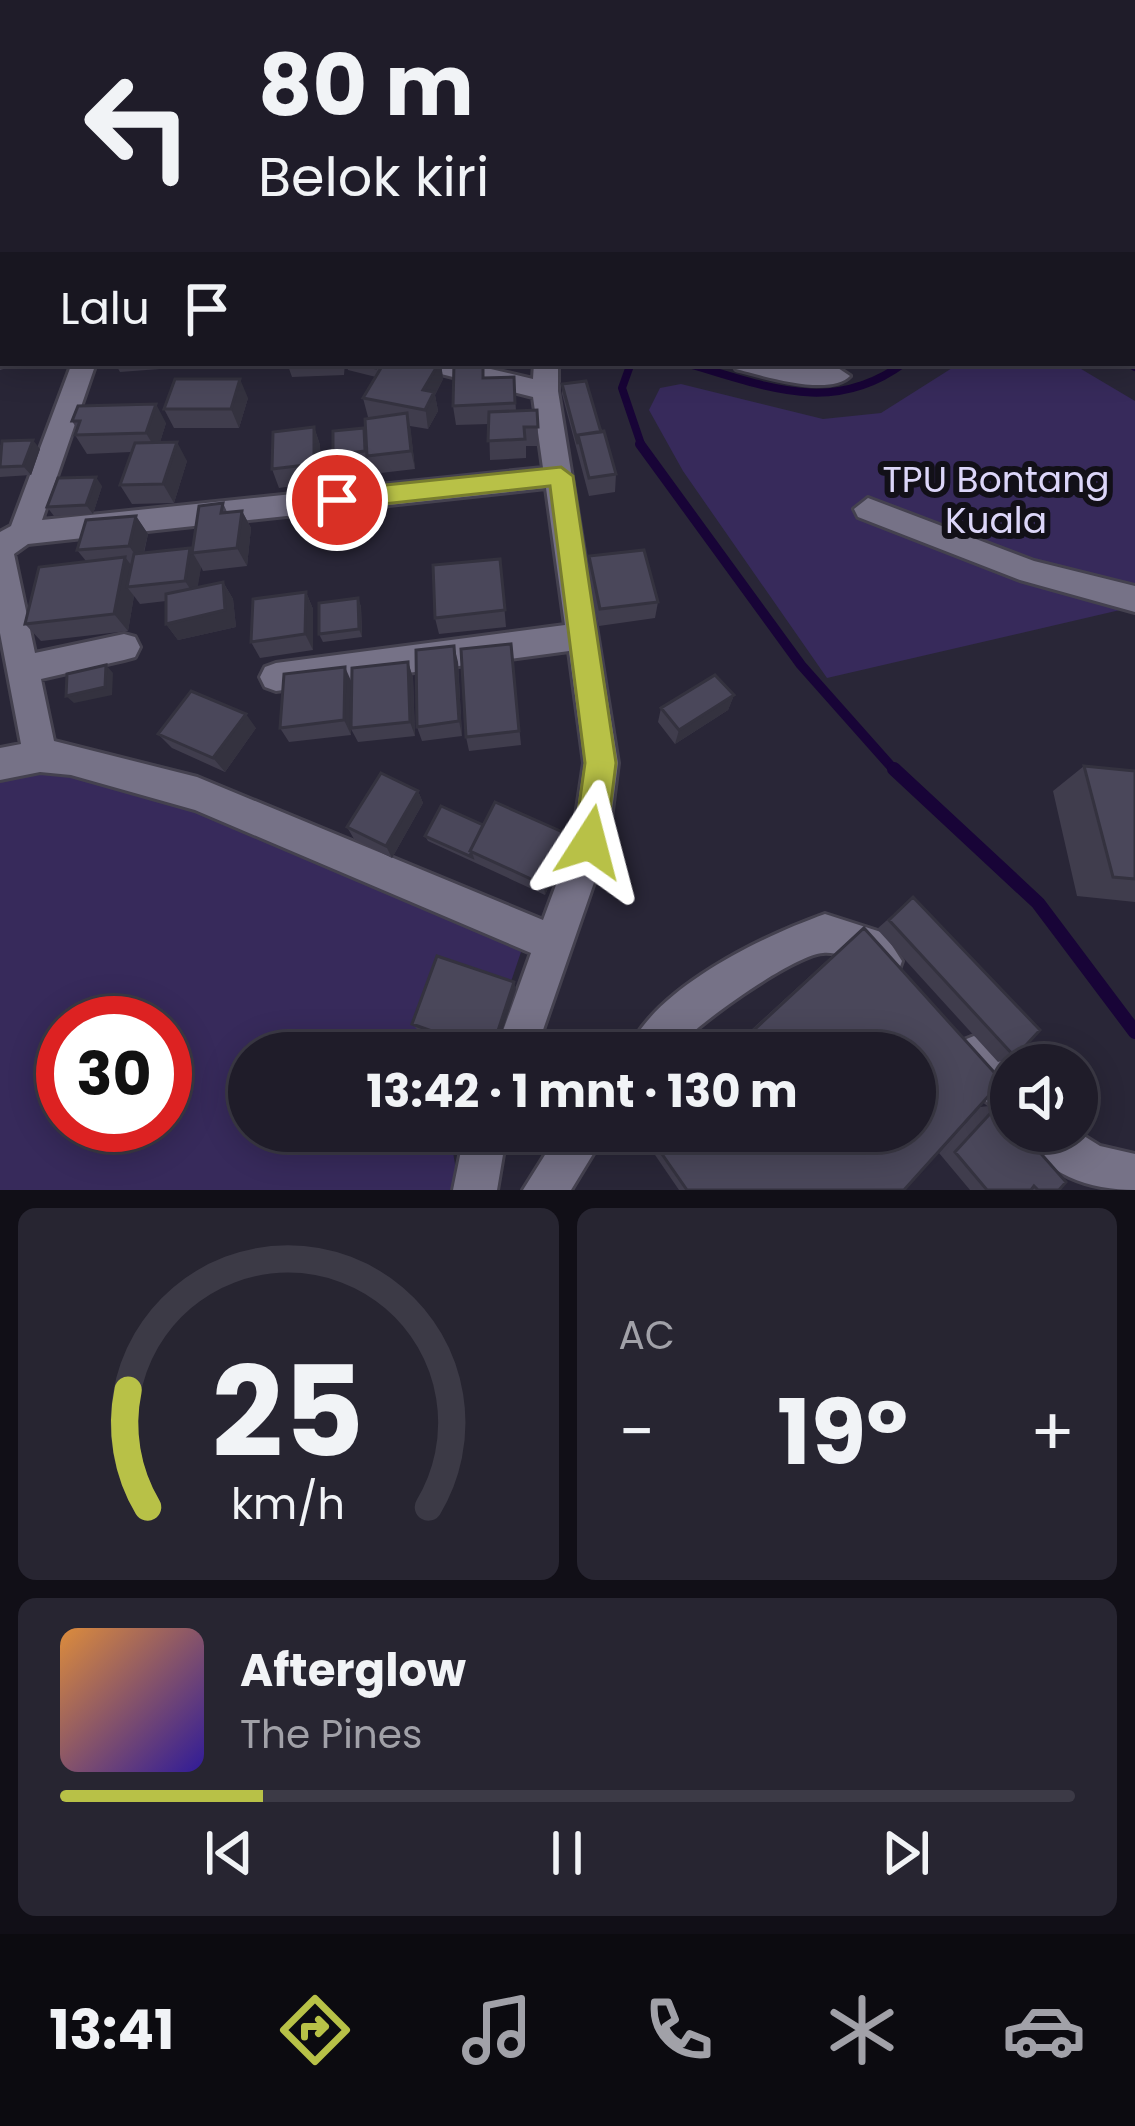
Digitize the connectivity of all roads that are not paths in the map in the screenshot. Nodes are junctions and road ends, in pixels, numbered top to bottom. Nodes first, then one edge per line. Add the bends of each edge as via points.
1 (84, 366) edge
2 (455, 366) edge
3 (756, 366) edge
4 (838, 376) dead end
5 (546, 377) edge
6 (561, 476) junction
7 (868, 509) dead end
8 (8, 547) edge
9 (1135, 599) edge
10 (583, 635) junction
11 (124, 647) dead end
12 (25, 669) junction
13 (276, 677) dead end
14 (40, 756) junction
15 (0, 764) edge
16 (555, 944) junction
17 (917, 997) edge
18 (948, 1030) edge
19 (523, 1032) edge
20 (663, 1032) edge
21 (990, 1074) edge
22 (481, 1152) edge
23 (571, 1152) edge
24 (1070, 1152) edge
25 (1120, 1174) edge
26 (475, 1190) edge
27 (545, 1190) edge

1 - 8 street
2 - 5 street
3 - 4 street
5 - 6 street
6 - 8 street
6 - 10 street
7 - 9 street via 1030,572
8 - 12 street
10 - 13 street
10 - 16 street via 601,763 590,842
11 - 12 street
12 - 14 street
14 - 15 street
14 - 16 street via 214,800
16 - 19 street
17 - 20 street via 870,947 825,933 783,948
18 - 21 street
22 - 26 street
23 - 27 street
24 - 25 street

